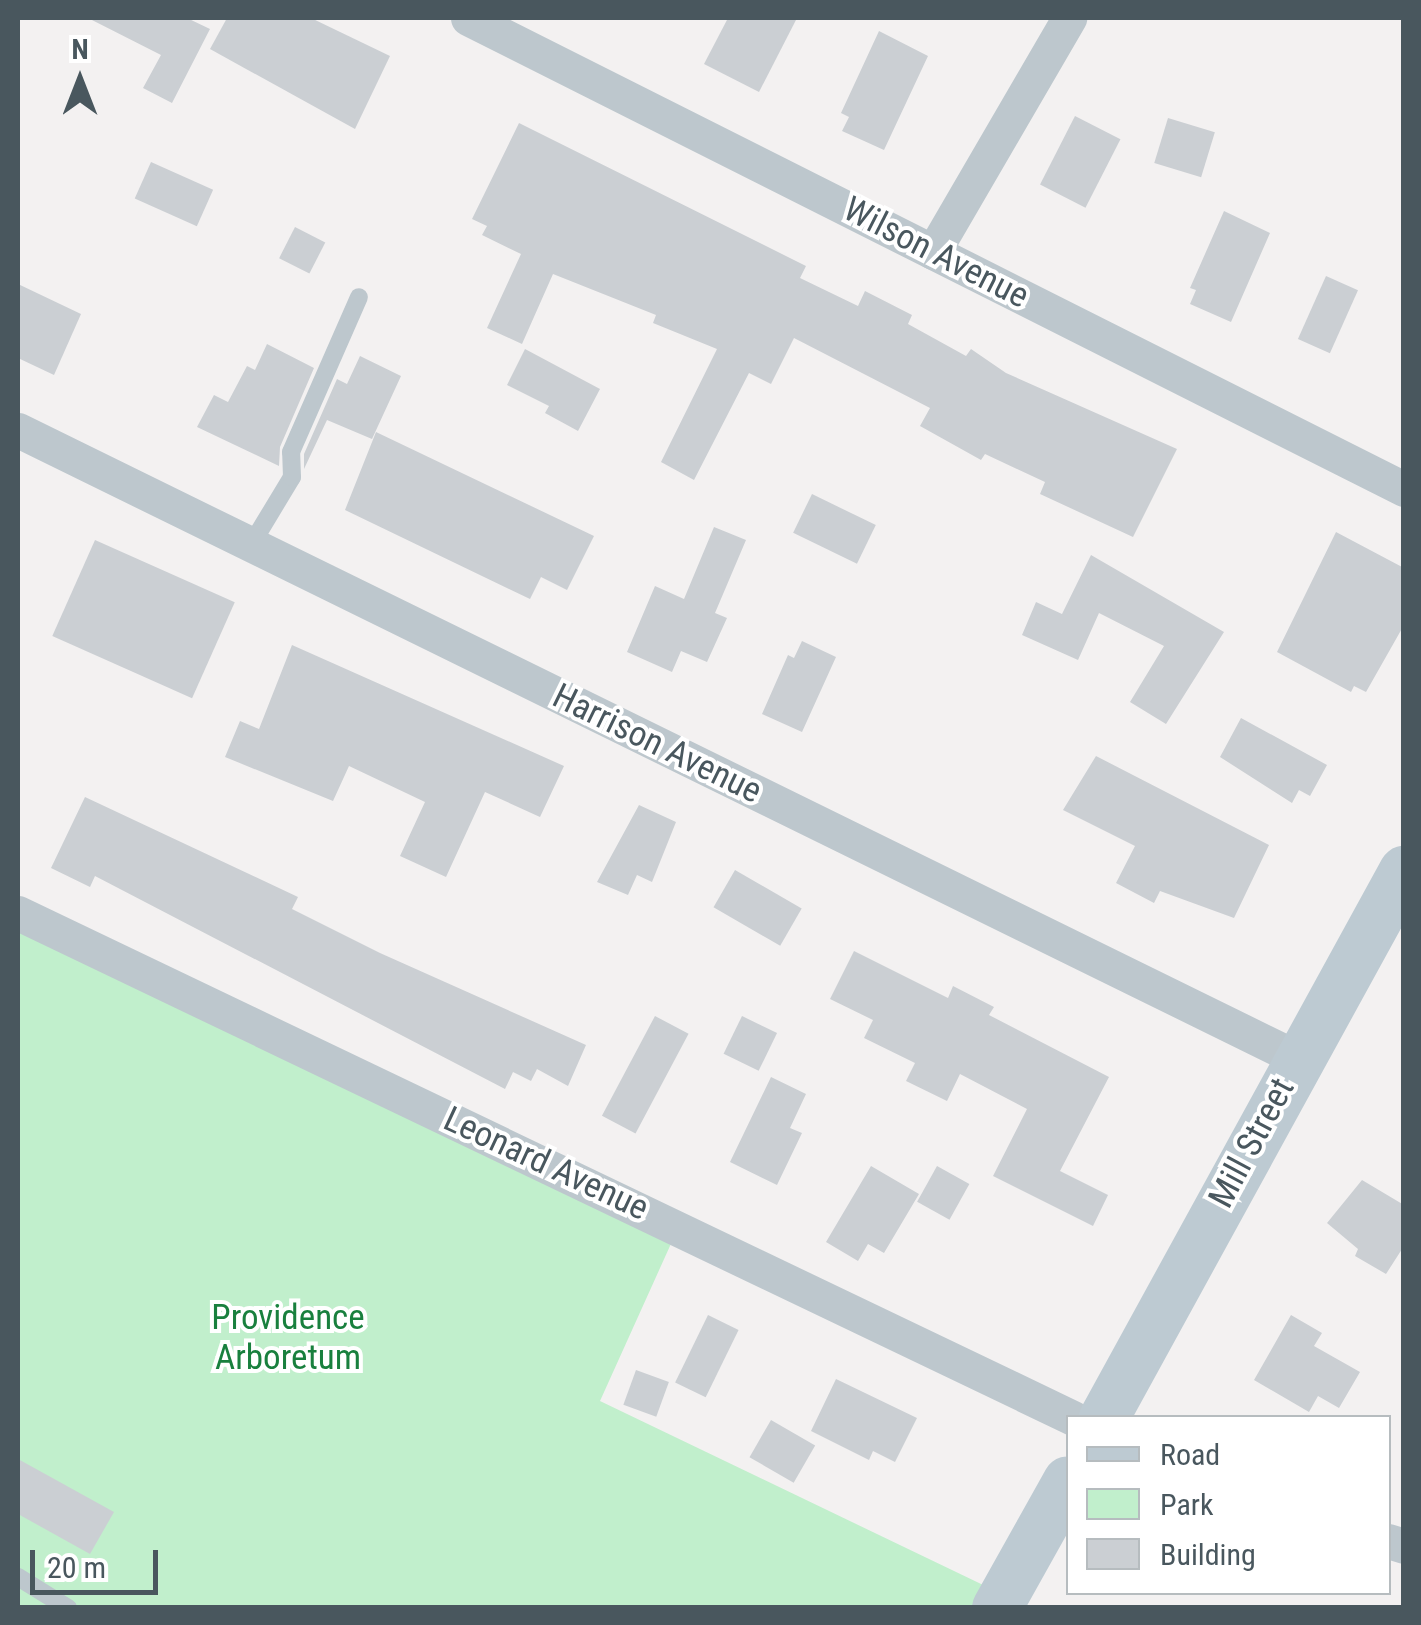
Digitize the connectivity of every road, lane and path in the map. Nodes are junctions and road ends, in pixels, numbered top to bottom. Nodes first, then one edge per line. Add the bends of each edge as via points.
1 (468, 18) edge
2 (1069, 18) edge
3 (933, 252) junction
4 (359, 297) dead end
5 (18, 430) edge
6 (1404, 490) edge
7 (251, 545) junction
8 (1404, 871) edge
9 (18, 913) edge
10 (1297, 1058) junction
11 (1067, 1415) edge
12 (1106, 1415) edge
13 (1066, 1485) edge
14 (18, 1577) edge
15 (68, 1608) edge
16 (997, 1608) edge

1 - 3 street, Wilson Avenue
2 - 3 street
3 - 6 street, Wilson Avenue
4 - 7 lane via 290,452 292,477
5 - 7 street, Harrison Avenue
7 - 10 street, Harrison Avenue
8 - 10 street, Mill Street
9 - 11 street, Leonard Avenue
10 - 12 street, Mill Street
13 - 16 street
14 - 15 lane

